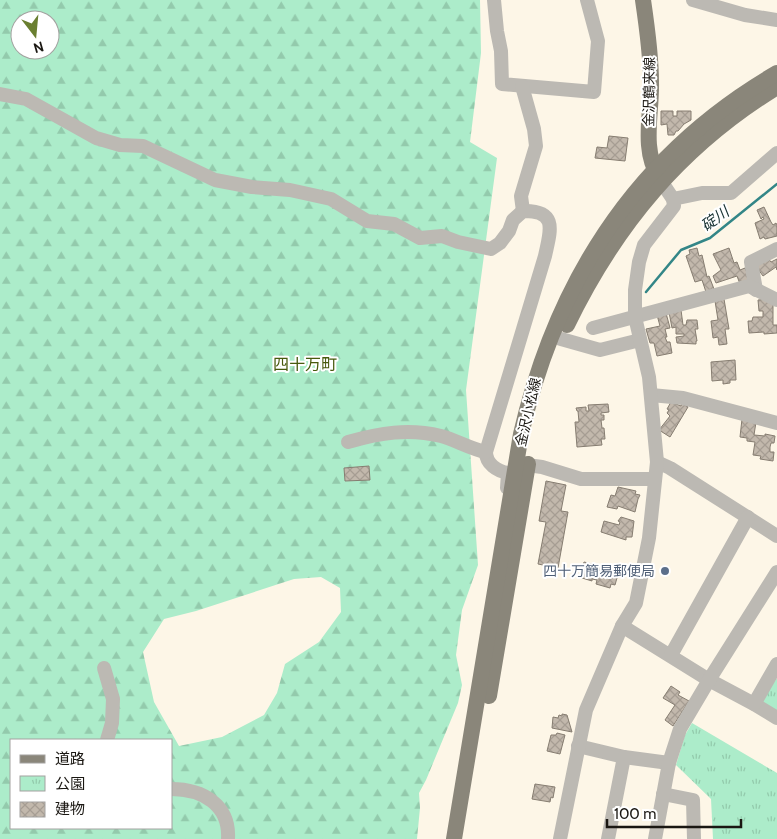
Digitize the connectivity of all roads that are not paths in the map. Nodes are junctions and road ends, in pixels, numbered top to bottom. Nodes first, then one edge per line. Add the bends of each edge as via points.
1 (494, 0) edge
2 (587, 0) edge
3 (643, 0) edge
4 (693, 0) edge
5 (777, 20) edge
6 (777, 73) edge
7 (522, 86) junction
8 (777, 87) edge
9 (0, 94) edge
10 (777, 153) edge
11 (658, 175) junction
12 (674, 198) junction
13 (524, 211) junction
14 (777, 249) edge
15 (756, 290) junction
16 (777, 300) edge
17 (635, 317) junction
18 (593, 328) dead end
19 (561, 339) junction
20 (640, 340) junction
21 (651, 395) junction
22 (777, 423) edge
23 (348, 442) dead end
24 (486, 452) junction
25 (657, 462) junction
26 (528, 465) junction
27 (654, 479) junction
28 (748, 518) junction
29 (504, 533) junction
30 (777, 536) edge
31 (777, 572) edge
32 (622, 626) junction
33 (671, 655) junction
34 (777, 664) edge
35 (104, 668) dead end
36 (708, 680) junction
37 (754, 704) junction
38 (777, 718) edge
39 (108, 739) edge
40 (578, 746) junction
41 (624, 757) junction
42 (669, 763) junction
43 (172, 789) edge
44 (663, 794) junction
45 (228, 839) edge
46 (454, 839) edge
47 (465, 839) edge
48 (560, 839) edge
49 (608, 839) edge
50 (655, 839) edge
51 (694, 839) edge

1 - 7 street via 502,84
2 - 7 street via 598,41 594,92
3 - 11 main road, 金沢鶴来線 via 650,53 649,153
4 - 5 street via 745,15
6 - 11 main road, 金沢小松線 via 696,130
7 - 13 street via 536,146 521,196
8 - 11 main road, 金沢小松線
9 - 13 street via 26,99 96,138 120,145 143,146 215,180 331,199 367,221 394,224 420,238 442,236 491,249 500,243 513,220
10 - 12 street via 731,193 702,193
11 - 12 street
11 - 19 main road, 金沢小松線 via 584,292
11 - 29 main road, 金沢小松線 via 623,209 598,245 553,329 528,404
12 - 17 street via 672,210 648,238 641,252
13 - 24 street via 538,210 551,228
14 - 15 street via 751,262
15 - 16 street
15 - 17 street via 749,286
17 - 18 street
17 - 20 street
19 - 20 street via 600,350
19 - 26 main road, 金沢小松線 via 539,406
20 - 21 street
21 - 22 street via 683,398
21 - 25 street
23 - 24 street via 406,431 441,436
24 - 29 street via 492,466 508,473
25 - 27 street
25 - 28 street
26 - 27 street via 581,479
26 - 47 main road, 金沢小松線
27 - 32 street via 649,538 636,603
28 - 30 street
28 - 33 street
29 - 46 main road, 金沢小松線
31 - 36 street
32 - 33 street
32 - 40 street via 586,710
33 - 36 street
34 - 37 street
35 - 39 street via 113,699
36 - 37 street
36 - 42 street via 680,729
37 - 38 street
40 - 41 street
40 - 48 street
41 - 42 street
41 - 49 street
42 - 44 street
43 - 45 street via 200,794 217,804 229,826
44 - 50 street
44 - 51 street via 693,800

